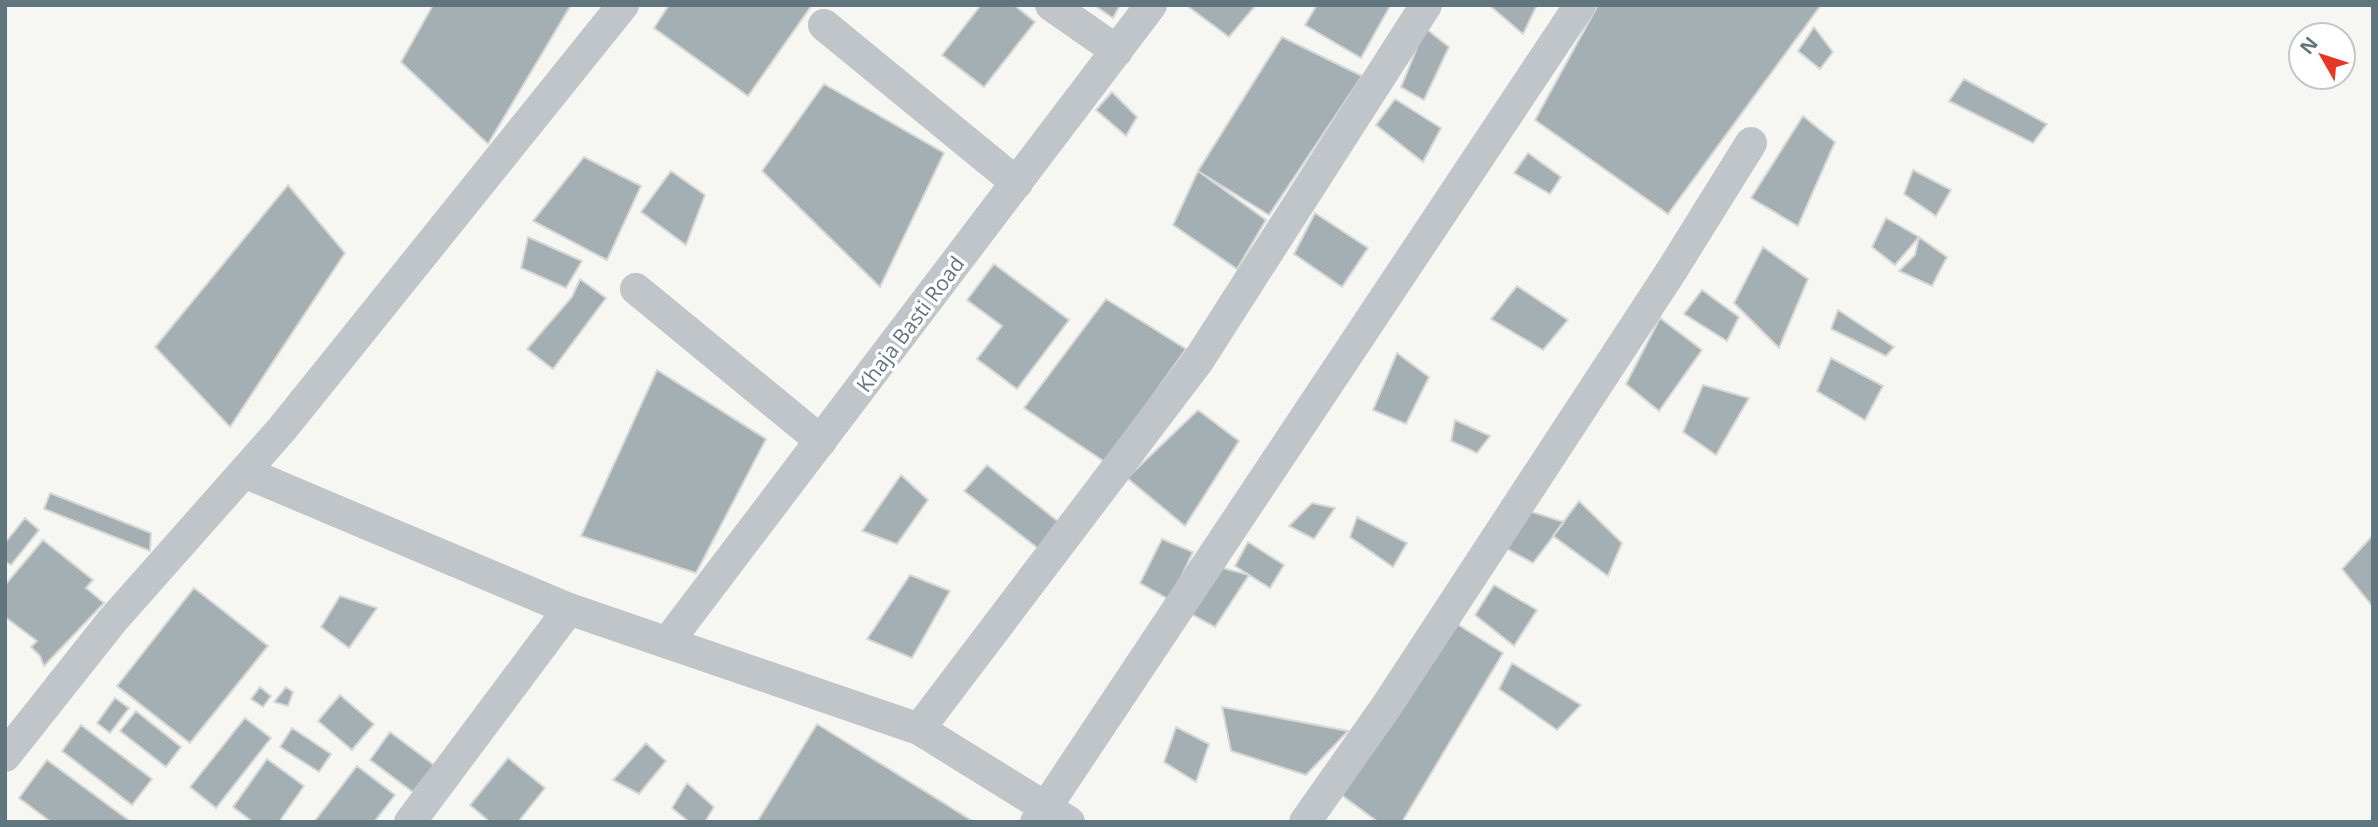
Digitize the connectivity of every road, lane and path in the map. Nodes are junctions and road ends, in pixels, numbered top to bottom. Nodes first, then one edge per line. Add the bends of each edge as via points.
1 (623, 5) edge
2 (1051, 5) edge
3 (1151, 5) edge
4 (1426, 5) edge
5 (1580, 5) edge
6 (824, 25) dead end
7 (1117, 51) junction
8 (1751, 143) dead end
9 (1017, 183) junction
10 (636, 289) dead end
11 (821, 442) junction
12 (244, 471) junction
13 (569, 609) junction
14 (667, 643) junction
15 (919, 729) junction
16 (5, 756) edge
17 (1050, 817) edge
18 (410, 822) edge
19 (1304, 822) edge

1 - 12 street
2 - 7 street
3 - 7 street, Khaja Basti Road
4 - 15 street via 1198,361
5 - 17 street
6 - 9 street
7 - 9 street, Khaja Basti Road
8 - 19 street via 1386,707
9 - 11 street, Khaja Basti Road
10 - 11 street
11 - 14 street, Khaja Basti Road
12 - 13 street
12 - 16 street via 112,621
13 - 14 street
13 - 18 street
14 - 15 street
15 - 17 street

